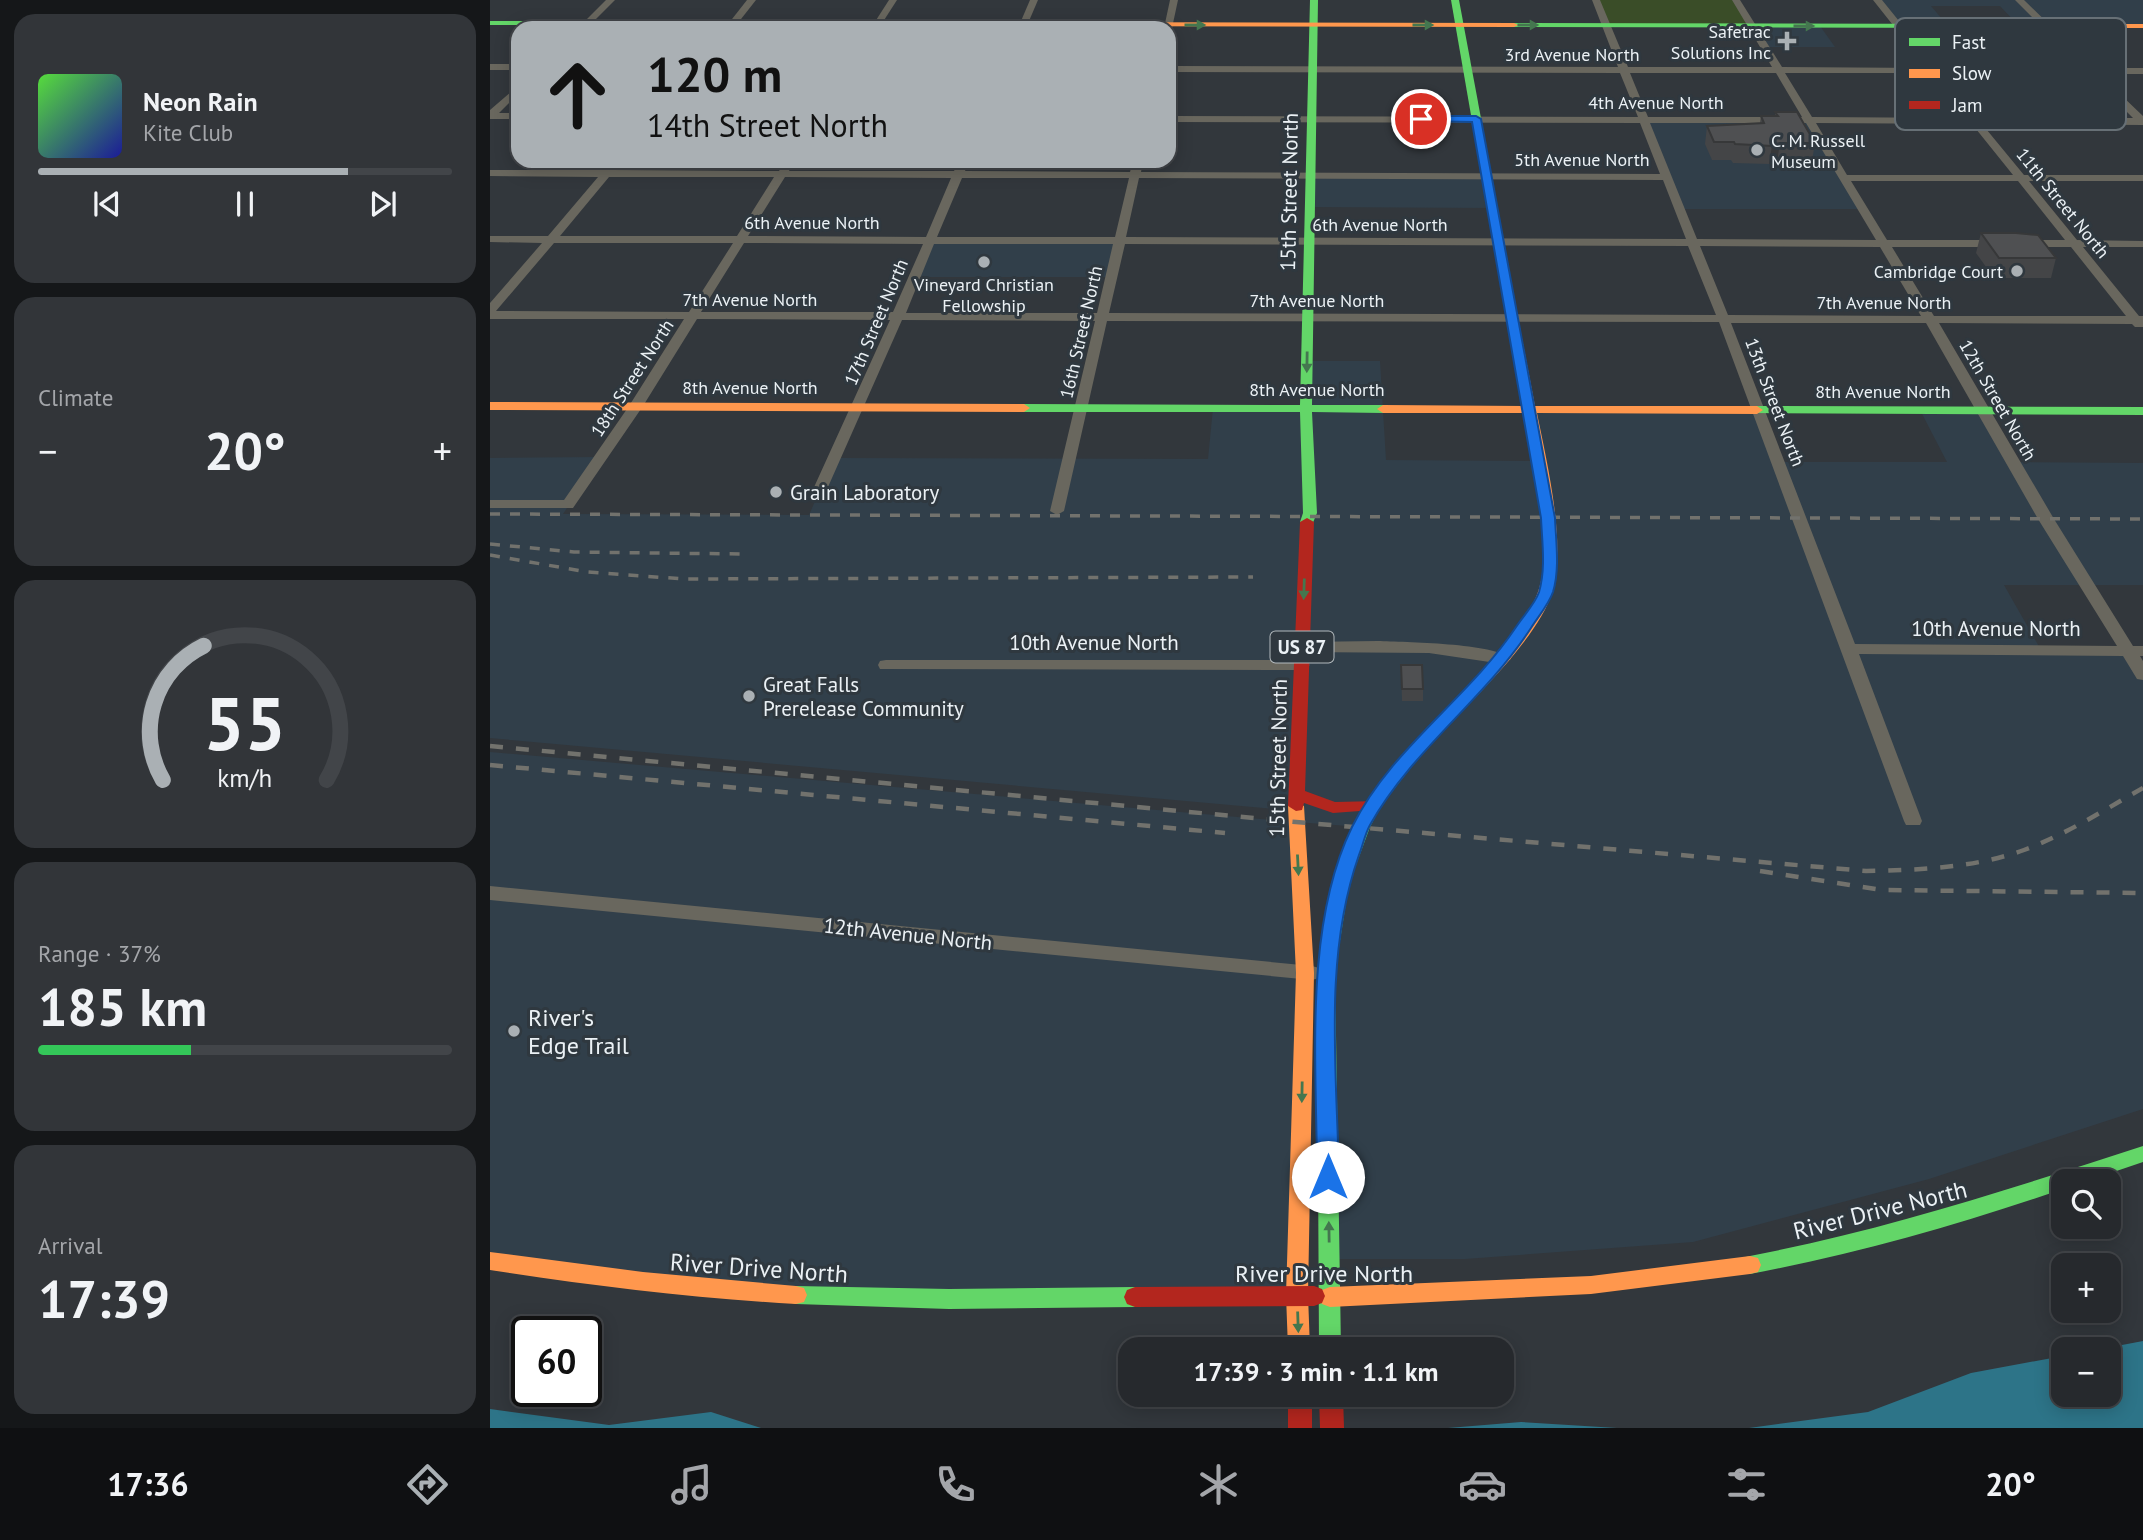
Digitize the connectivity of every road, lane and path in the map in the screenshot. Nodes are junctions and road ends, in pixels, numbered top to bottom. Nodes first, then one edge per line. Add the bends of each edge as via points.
1 (611, 0) edge
2 (751, 0) edge
3 (892, 0) edge
4 (1034, 0) edge
5 (1174, 0) edge
6 (1314, 0) edge
7 (1455, 0) edge
8 (1596, 0) edge
9 (1736, 0) edge
10 (1877, 0) edge
11 (2019, 0) edge
12 (2037, 18) edge
13 (590, 21) edge
14 (734, 21) edge
15 (880, 21) edge
16 (1025, 21) edge
17 (1169, 21) edge
18 (1895, 22) edge
19 (490, 23) edge
20 (511, 24) edge
21 (1314, 25) junction
22 (1460, 25) junction
23 (1176, 26) edge
24 (1605, 26) junction
25 (1752, 26) junction
26 (1895, 26) edge
27 (490, 67) edge
28 (511, 67) edge
29 (1176, 69) edge
30 (1312, 69) junction
31 (1467, 69) junction
32 (1622, 70) junction
33 (1776, 70) junction
34 (1895, 71) edge
35 (511, 96) edge
36 (2126, 104) edge
37 (490, 116) edge
38 (511, 117) edge
39 (1176, 119) edge
40 (1311, 119) junction
41 (1476, 119) junction
42 (1644, 120) junction
43 (1810, 120) junction
44 (1895, 121) edge
45 (2143, 121) edge
46 (1982, 130) edge
47 (612, 168) edge
48 (785, 168) edge
49 (961, 168) edge
50 (1136, 168) edge
51 (490, 173) edge
52 (607, 174) junction
53 (781, 174) junction
54 (958, 174) junction
55 (1134, 176) junction
56 (1310, 176) junction
57 (1488, 176) junction
58 (1666, 177) junction
59 (1845, 178) junction
60 (2020, 178) junction
61 (2143, 178) edge
62 (490, 239) edge
63 (550, 239) junction
64 (931, 239) junction
65 (740, 240) junction
66 (1120, 240) junction
67 (1308, 241) junction
68 (1499, 242) junction
69 (1692, 243) junction
70 (1884, 244) junction
71 (2074, 244) junction
72 (2143, 244) edge
73 (490, 313) edge
74 (693, 316) junction
75 (897, 316) junction
76 (1102, 317) junction
77 (1308, 317) junction
78 (1513, 318) junction
79 (1723, 319) junction
80 (1930, 320) junction
81 (2141, 323) edge
82 (490, 406) edge
83 (636, 406) junction
84 (859, 407) junction
85 (1082, 408) junction
86 (1306, 408) junction
87 (1530, 410) junction
88 (1759, 410) junction
89 (1984, 410) junction
90 (2143, 411) edge
91 (817, 496) dead end
92 (490, 504) edge
93 (1057, 511) dead end
94 (1302, 646) junction
95 (1848, 649) junction
96 (2135, 651) edge
97 (1503, 659) junction
98 (886, 665) dead end
99 (1301, 665) junction
100 (2143, 675) edge
101 (1295, 793) junction
102 (1373, 805) junction
103 (1913, 821) dead end
104 (490, 893) edge
105 (1326, 972) junction
106 (1305, 973) junction
107 (2143, 1154) edge
108 (490, 1261) edge
109 (1297, 1295) junction
110 (1330, 1297) junction
111 (1299, 1337) edge
112 (1330, 1337) edge
113 (1300, 1407) edge
114 (1331, 1407) edge
115 (1300, 1428) edge
116 (1332, 1428) edge

1 - 13 street
2 - 14 street
3 - 15 street
4 - 16 street
5 - 17 street
6 - 21 main road, 15th Street North / US 87
7 - 22 main road
8 - 24 street, 13th Street North
9 - 25 street, 12th Street North
10 - 18 street, 11th Street North
11 - 12 street
19 - 20 main road
21 -> 22 main road
23 -> 21 main road
21 - 30 main road, 15th Street North / US 87
22 -> 24 main road
22 - 31 main road
24 - 25 main road
24 - 32 street, 13th Street North
25 -> 26 main road
25 - 33 street, 12th Street North
27 - 28 street
29 - 30 street, 3rd Avenue North
30 - 31 street, 3rd Avenue North
30 - 40 main road, 15th Street North / US 87
31 - 32 street, 3rd Avenue North
31 - 41 main road
32 - 33 street, 3rd Avenue North
32 - 42 street, 13th Street North
33 - 34 street, 3rd Avenue North
33 - 43 street, 12th Street North
35 - 37 street
36 - 45 street
37 - 38 street
39 - 40 street, 4th Avenue North
40 - 41 street, 4th Avenue North
40 - 56 main road, 15th Street North / US 87
41 - 42 street, 4th Avenue North
41 - 57 main road
42 - 43 street, 4th Avenue North
42 - 58 street, 13th Street North
43 - 44 street, 4th Avenue North
43 - 59 street, 12th Street North
46 - 60 street, 11th Street North
47 - 52 street
48 - 53 street, 18th Street North
49 - 54 street, 17th Street North
50 - 55 street, 16th Street North
51 - 52 street, 5th Avenue North
52 - 53 street, 5th Avenue North
52 - 63 street
53 - 54 street, 5th Avenue North
53 - 65 street, 18th Street North
54 - 55 street, 5th Avenue North
54 - 64 street, 17th Street North
55 - 56 street, 5th Avenue North
55 - 66 street, 16th Street North
56 - 57 street, 5th Avenue North
56 - 67 main road, 15th Street North / US 87
57 - 58 street, 5th Avenue North
57 - 68 main road
58 - 69 street, 13th Street North
59 - 60 street
59 - 70 street, 12th Street North
60 - 61 street
60 - 71 street, 11th Street North
62 - 63 street, 6th Avenue North
63 - 65 street, 6th Avenue North
63 - 73 street
64 - 65 street, 6th Avenue North
64 - 66 street, 6th Avenue North
64 - 75 street, 17th Street North
65 - 74 street, 18th Street North
66 - 67 street, 6th Avenue North
66 - 76 street, 16th Street North
67 - 68 street, 6th Avenue North
67 - 77 main road, 15th Street North / US 87
68 - 69 street, 6th Avenue North
68 - 78 main road
69 - 70 street, 6th Avenue North
69 - 79 street, 13th Street North
70 - 71 street, 6th Avenue North
70 - 80 street, 12th Street North
71 - 72 street, 6th Avenue North
71 - 81 street, 11th Street North
73 - 74 street, 7th Avenue North
74 - 75 street, 7th Avenue North
74 - 83 street, 18th Street North
75 - 76 street, 7th Avenue North
75 - 84 street, 17th Street North
76 - 77 street, 7th Avenue North
76 - 85 street, 16th Street North
77 - 78 street, 7th Avenue North
77 -> 86 main road, 15th Street North / US 87
78 - 79 street, 7th Avenue North
78 - 87 main road
79 - 80 street, 7th Avenue North
79 - 88 street, 13th Street North
80 - 81 street, 7th Avenue North
80 - 89 street, 12th Street North
82 - 83 main road, 8th Avenue North
83 - 84 main road, 8th Avenue North
83 - 92 street, 18th Street North via 568,505
84 - 85 main road, 8th Avenue North
84 - 91 street, 17th Street North
85 - 86 main road, 8th Avenue North
85 - 93 street, 16th Street North
86 - 87 main road, 8th Avenue North
86 -> 94 main road, 15th Street North / US 87 via 1310,513
87 - 88 main road, 8th Avenue North
87 - 97 main road via 1548,518 1550,569 1545,594
88 - 89 main road, 8th Avenue North
88 - 95 street, 13th Street North
89 - 90 main road, 8th Avenue North
89 - 96 street, 12th Street North via 2046,519
94 - 97 street via 1444,649
94 - 99 main road, 15th Street North / US 87
95 - 96 street, 10th Avenue North
95 - 103 street, 13th Street North
96 - 100 street, 12th Street North
97 - 102 main road via 1423,741
98 - 99 street, 10th Avenue North
99 - 101 main road, 15th Street North / US 87
101 - 102 main road via 1326,808
101 -> 106 main road, 15th Street North / US 87
102 - 105 main road via 1340,884
104 - 106 street, 12th Avenue North
105 - 106 street, 12th Avenue North
110 -> 105 main road
106 -> 109 main road, 15th Street North / US 87
107 - 110 main road, River Drive North via 1848,1245 1720,1269 1598,1285
108 - 109 main road, River Drive North via 709,1290 811,1296
109 - 110 main road, River Drive North
109 -> 111 main road, 15th Street North / US 87
110 - 112 main road
113 - 115 main road
114 - 116 main road

